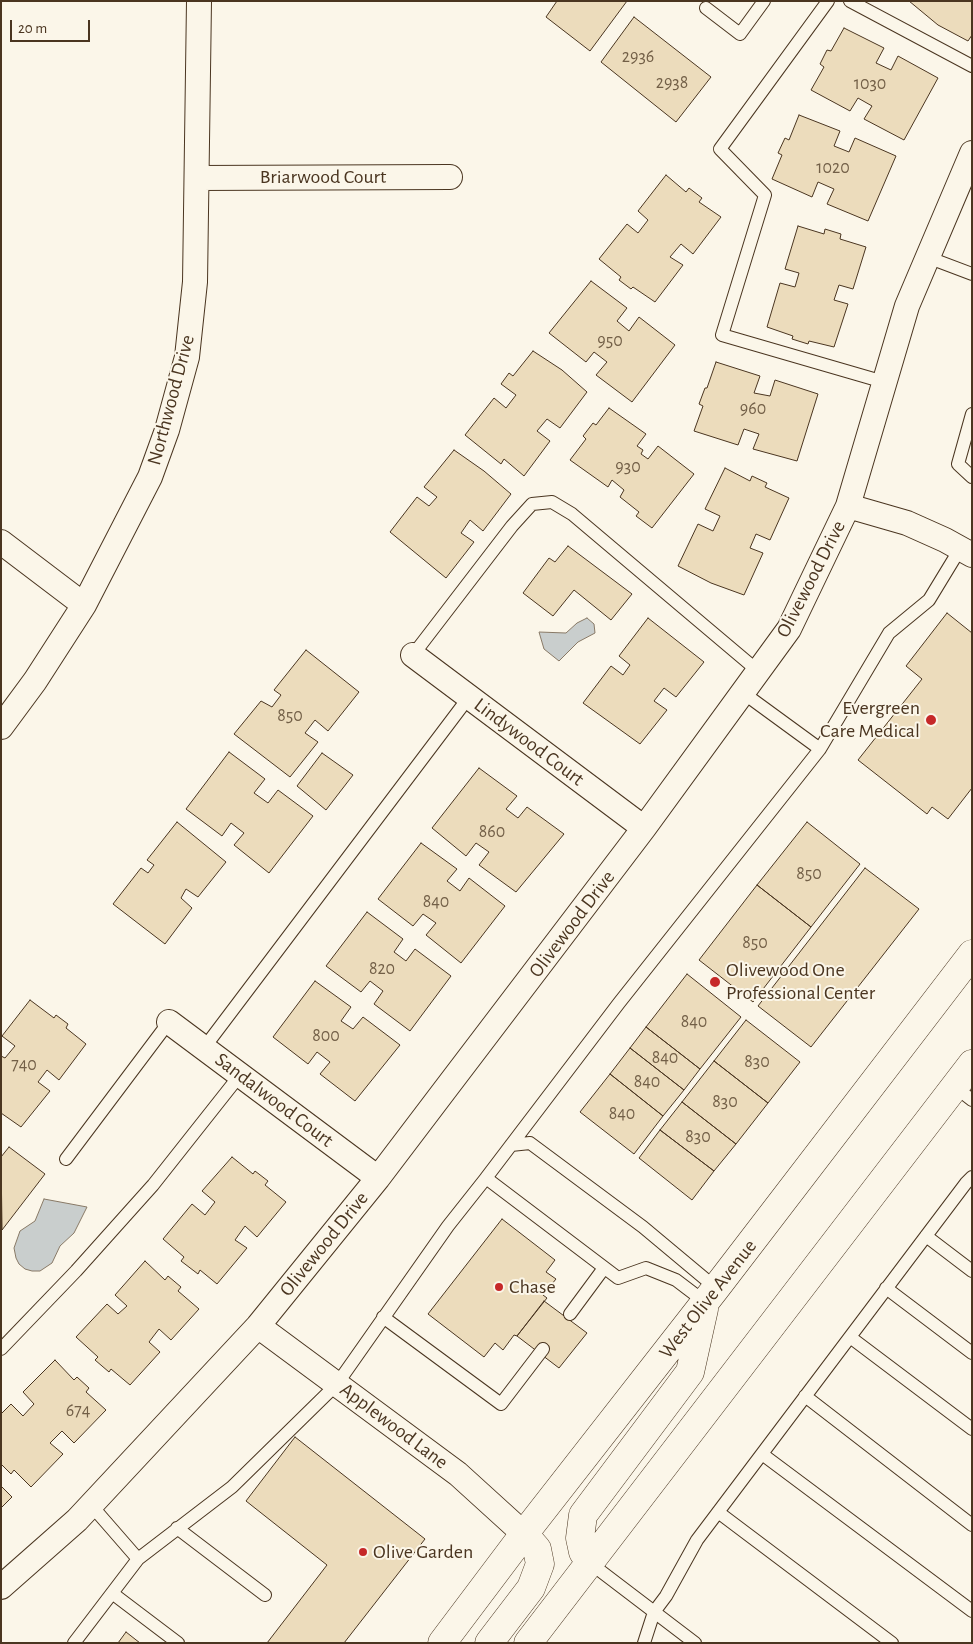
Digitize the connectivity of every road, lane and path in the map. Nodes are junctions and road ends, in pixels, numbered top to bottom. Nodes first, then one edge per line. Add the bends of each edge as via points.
1 (199, 1) edge
2 (764, 1) edge
3 (828, 1) edge
4 (850, 1) edge
5 (706, 8) dead end
6 (972, 66) edge
7 (972, 153) edge
8 (450, 177) dead end
9 (196, 178) junction
10 (928, 257) junction
11 (972, 274) edge
12 (884, 382) junction
13 (972, 414) edge
14 (972, 478) edge
15 (848, 506) junction
16 (1, 542) edge
17 (966, 552) edge
18 (84, 605) junction
19 (413, 655) joint
20 (758, 671) junction
21 (742, 692) junction
22 (469, 697) junction
23 (1, 727) edge
24 (820, 749) junction
25 (644, 828) junction
26 (972, 954) edge
27 (169, 1022) joint
28 (204, 1048) junction
29 (972, 1064) edge
30 (240, 1075) junction
31 (963, 1093) edge
32 (511, 1145) junction
33 (66, 1159) dead end
34 (378, 1178) junction
35 (486, 1178) junction
36 (972, 1178) edge
37 (926, 1236) junction
38 (604, 1268) junction
39 (972, 1271) edge
40 (886, 1288) junction
41 (711, 1295) junction
42 (570, 1314) dead end
43 (384, 1317) junction
44 (258, 1326) junction
45 (850, 1337) junction
46 (1, 1348) edge
47 (544, 1349) dead end
48 (972, 1353) edge
49 (337, 1384) junction
50 (805, 1396) junction
51 (972, 1429) edge
52 (762, 1454) junction
53 (91, 1505) junction
54 (718, 1512) junction
55 (972, 1525) edge
56 (177, 1528) junction
57 (524, 1534) junction
58 (138, 1558) junction
59 (590, 1563) junction
60 (3, 1581) edge
61 (112, 1593) junction
62 (265, 1594) dead end
63 (972, 1611) edge
64 (654, 1612) junction
65 (74, 1643) edge
66 (178, 1643) edge
67 (442, 1643) edge
68 (489, 1643) edge
69 (528, 1643) edge
70 (644, 1643) edge
71 (695, 1643) edge
72 (892, 1643) edge

1 - 9 street, Northwood Drive
2 - 5 lane via 740,34
3 - 12 lane via 720,149 765,195 722,335
4 - 6 lane
7 - 10 street, Olivewood Drive
8 - 9 street, Briarwood Court
9 - 18 street, Northwood Drive via 196,282 184,366 150,477
10 - 11 lane
10 - 12 street, Olivewood Drive via 907,306
12 - 15 street, Olivewood Drive
13 - 14 lane via 958,464
15 - 17 street via 907,523
15 - 20 street, Olivewood Drive via 789,629
16 - 18 street
17 - 24 lane via 928,600 889,633
18 - 23 street, Northwood Drive
19 - 20 lane via 517,520 532,504 552,502 572,514
19 - 22 street, Lindywood Court
20 - 21 street, Olivewood Drive
21 - 24 lane
21 - 25 street, Olivewood Drive
22 - 25 street, Lindywood Court
22 - 28 lane
24 - 32 lane
25 - 34 street, Olivewood Drive
26 - 41 main road, West Olive Avenue
27 - 28 street, Sandalwood Court
27 - 33 lane
28 - 30 street, Sandalwood Court
29 - 31 main road
30 - 34 street, Sandalwood Court
30 - 46 lane via 153,1185
31 - 59 main road
32 - 35 lane
32 - 41 lane via 530,1143 643,1227
34 - 44 street, Olivewood Drive
35 - 38 lane
35 - 43 lane
36 - 37 lane
37 - 39 lane
37 - 40 lane
38 - 41 lane via 618,1278 646,1268
38 - 42 lane
40 - 45 lane
40 - 48 lane
41 - 57 main road, West Olive Avenue
41 - 59 main road via 690,1372 583,1515 580,1538
43 - 47 lane via 501,1404
43 - 49 lane
44 - 49 street, Applewood Lane
44 - 53 street, Olivewood Drive
45 - 50 lane
45 - 51 lane
49 - 56 lane via 232,1487
49 - 57 street, Applewood Lane via 458,1474
50 - 52 lane
50 - 55 lane
52 - 54 lane
52 - 63 lane
53 - 58 lane
53 - 60 street, Olivewood Drive via 78,1520
54 - 64 lane via 697,1540
54 - 72 lane
56 - 58 lane
56 - 62 lane
57 - 67 main road, West Olive Avenue
57 - 68 main road via 536,1549 540,1564 531,1588
58 - 61 lane
59 - 64 lane
59 - 69 main road
61 - 65 lane
61 - 66 lane
64 - 70 lane
64 - 71 lane

